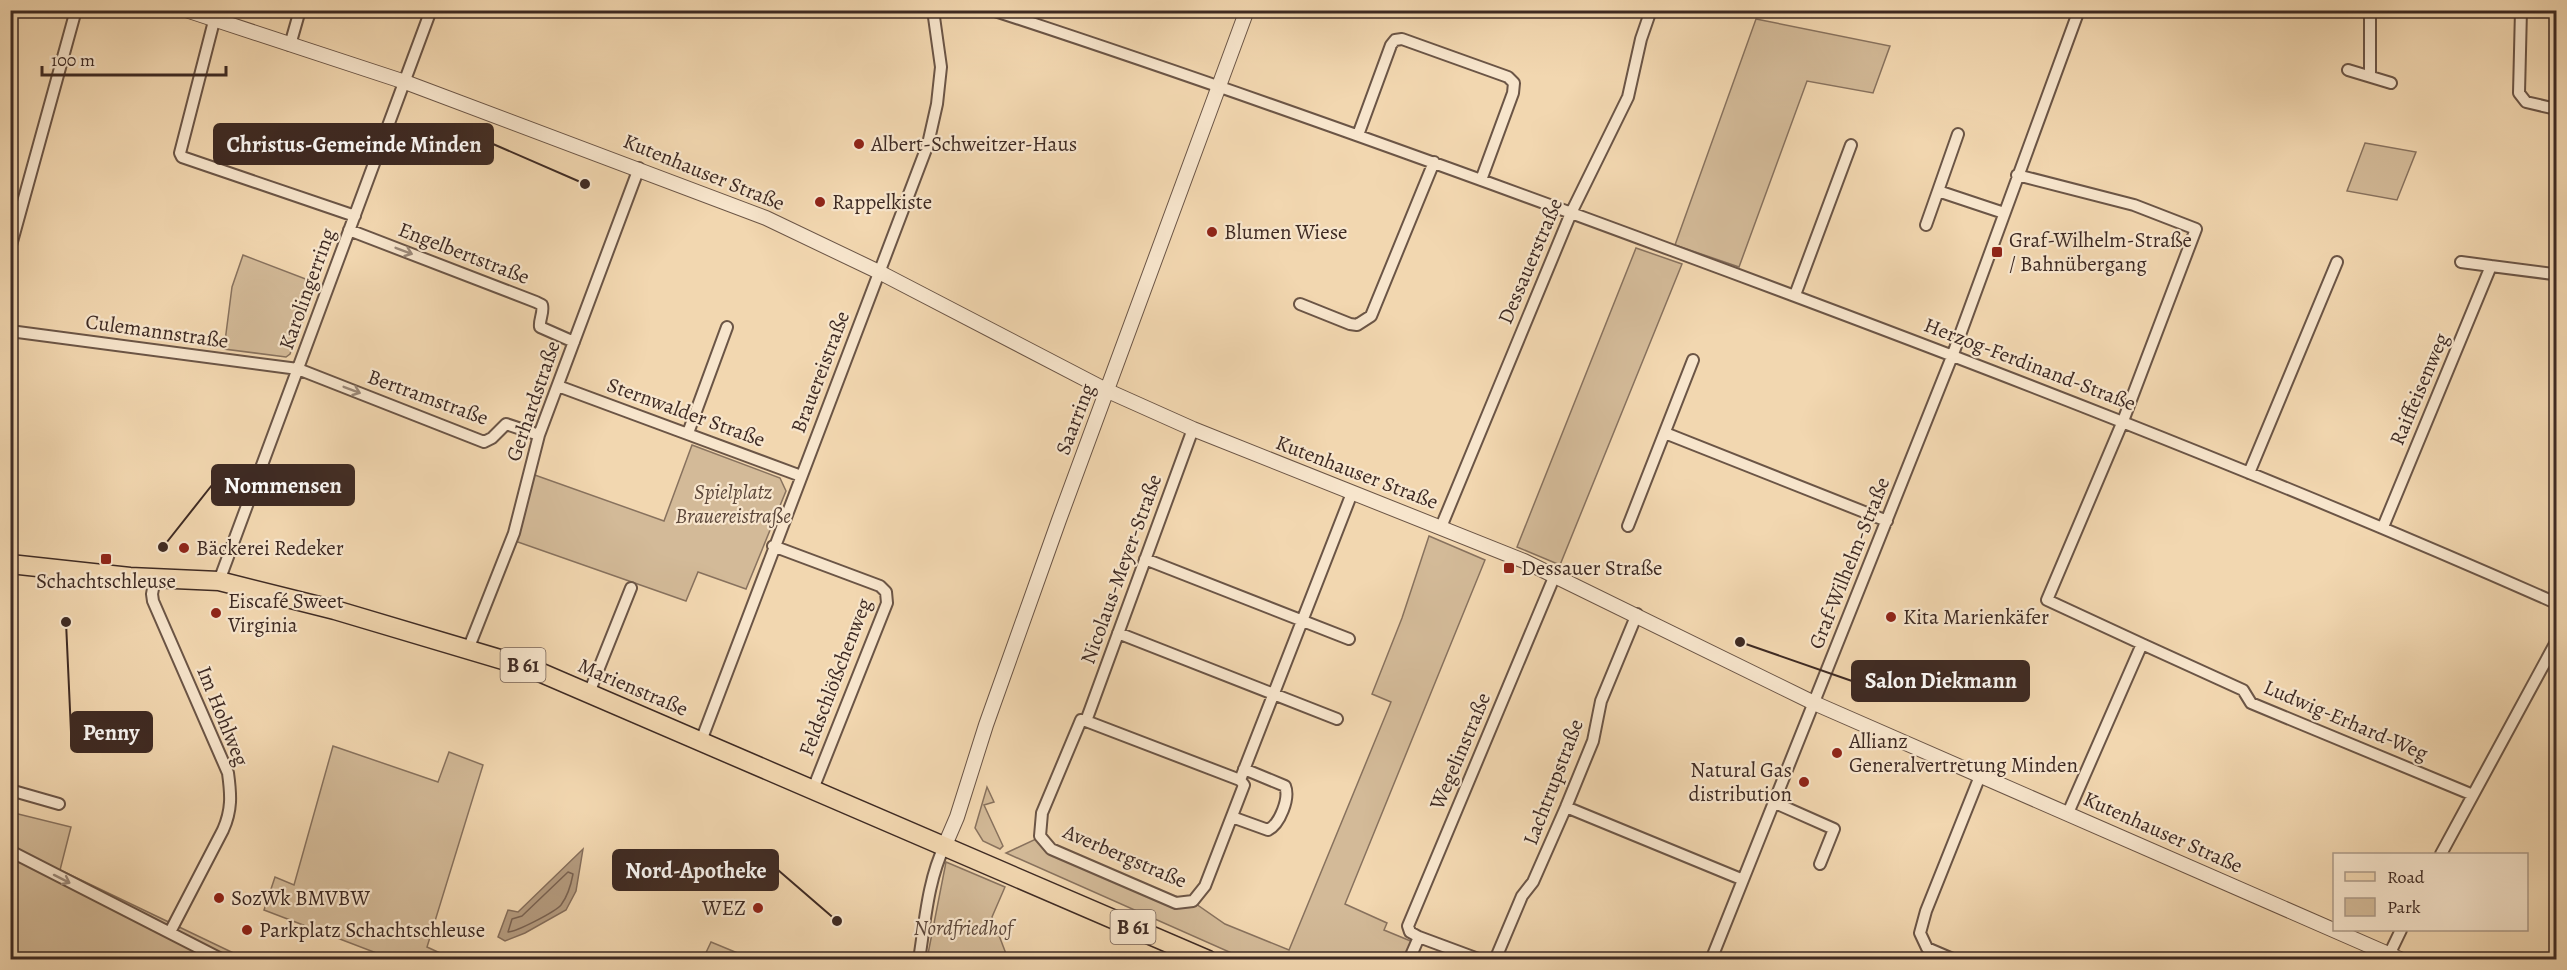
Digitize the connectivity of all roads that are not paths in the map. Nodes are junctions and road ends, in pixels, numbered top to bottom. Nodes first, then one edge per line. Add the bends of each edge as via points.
1 (76, 10) edge
2 (186, 10) edge
3 (300, 10) edge
4 (432, 10) edge
5 (933, 10) edge
6 (1247, 10) edge
7 (1652, 10) edge
8 (2079, 10) edge
9 (2370, 10) edge
10 (2521, 10) edge
11 (995, 11) edge
12 (214, 21) junction
13 (290, 45) junction
14 (2348, 70) dead end
15 (2370, 76) junction
16 (405, 82) junction
17 (2391, 83) dead end
18 (1221, 86) junction
19 (2556, 109) edge
20 (1958, 134) dead end
21 (1358, 135) junction
22 (1851, 145) dead end
23 (1434, 162) junction
24 (639, 168) junction
25 (2017, 175) junction
26 (1481, 180) junction
27 (1938, 190) junction
28 (1571, 213) junction
29 (2004, 213) junction
30 (355, 216) junction
31 (1926, 225) dead end
32 (350, 230) junction
33 (10, 249) edge
34 (2337, 262) dead end
35 (2461, 262) dead end
36 (2491, 266) junction
37 (879, 272) junction
38 (2553, 274) dead end
39 (1795, 295) junction
40 (1300, 304) dead end
41 (727, 327) dead end
42 (10, 331) edge
43 (574, 342) junction
44 (1953, 354) junction
45 (1693, 360) dead end
46 (297, 369) junction
47 (558, 386) junction
48 (1108, 391) junction
49 (2123, 421) junction
50 (1192, 429) junction
51 (688, 433) junction
52 (1665, 434) junction
53 (539, 435) junction
54 (2249, 473) junction
55 (801, 476) junction
56 (1352, 493) junction
57 (1887, 521) junction
58 (1628, 526) dead end
59 (1441, 527) junction
60 (2383, 527) junction
61 (773, 546) junction
62 (1145, 560) junction
63 (10, 564) edge
64 (1555, 575) junction
65 (155, 578) junction
66 (219, 580) junction
67 (631, 588) dead end
68 (2556, 603) edge
69 (1637, 614) junction
70 (1302, 620) junction
71 (1118, 633) junction
72 (1349, 639) dead end
73 (2556, 642) edge
74 (2142, 644) junction
75 (469, 647) junction
76 (589, 693) junction
77 (1273, 693) junction
78 (1814, 703) junction
79 (1337, 718) dead end
80 (1086, 721) junction
81 (701, 741) junction
82 (1244, 769) junction
83 (1980, 776) junction
84 (1240, 780) junction
85 (813, 789) junction
86 (10, 790) edge
87 (2473, 795) junction
88 (1773, 802) junction
89 (59, 804) dead end
90 (1566, 807) junction
91 (2068, 813) junction
92 (1232, 817) junction
93 (945, 845) junction
94 (10, 850) edge
95 (2442, 853) edge
96 (1820, 864) dead end
97 (1741, 879) junction
98 (2401, 931) edge
99 (170, 933) junction
100 (1419, 937) junction
101 (2388, 957) edge
102 (223, 960) edge
103 (919, 960) edge
104 (1208, 960) edge
105 (1409, 960) edge
106 (1481, 960) edge
107 (1496, 960) edge
108 (1711, 960) edge
109 (1955, 960) edge
110 (2402, 960) edge

1 - 33 street
2 - 12 street, Kutenhauser Straße
3 - 13 street
4 - 16 street, Karolingerring
5 - 37 street, Brauereistraße via 941,67 937,104 928,144
6 - 18 street, Saarring
7 - 28 street, Dessauerstraße via 1628,97
8 - 25 street, Graf-Wilhelm-Straße
9 - 15 street
10 - 19 street via 2519,93 2526,102
11 - 18 street, Herzog-Ferdinand-Straße
12 - 13 street, Kutenhauser Straße
12 - 30 street via 182,157
13 - 16 street, Kutenhauser Straße
14 - 15 street
15 - 17 street
16 - 24 street, Kutenhauser Straße
16 - 30 street, Karolingerring
18 - 21 street, Herzog-Ferdinand-Straße
18 - 48 street, Saarring
20 - 27 street
21 - 23 street, Herzog-Ferdinand-Straße
21 - 26 street via 1395,40 1402,39 1508,77 1514,83 1513,93
22 - 39 street
23 - 26 street, Herzog-Ferdinand-Straße
23 - 40 street via 1371,316 1357,325 1350,324
24 - 37 street, Kutenhauser Straße via 766,218
24 - 43 street, Gerhardstraße
25 - 29 street, Graf-Wilhelm-Straße
25 - 49 street via 2134,205 2196,229
26 - 28 street, Herzog-Ferdinand-Straße
27 - 29 street
27 - 31 street
28 - 39 street, Herzog-Ferdinand-Straße
28 - 59 street, Dessauerstraße
29 - 44 street, Graf-Wilhelm-Straße
30 - 32 street, Karolingerring
32 -> 43 street, Engelbertstraße via 536,302 543,310 540,327
32 - 46 street, Karolingerring
34 - 54 street
35 - 36 street
36 - 38 street
36 - 60 street, Raiffeisenweg
37 - 48 street, Kutenhauser Straße
37 - 55 street, Brauereistraße
39 - 44 street, Herzog-Ferdinand-Straße
41 - 51 street
42 - 46 street, Culemannstraße
43 - 47 street, Gerhardstraße
44 - 49 street, Herzog-Ferdinand-Straße
44 - 57 street, Graf-Wilhelm-Straße
45 - 52 street
46 -> 53 street, Bertramstraße via 484,442 506,424
46 - 66 street, Karolingerring
47 - 51 street, Sternwalder Straße
47 - 53 street, Gerhardstraße
48 - 50 street, Kutenhauser Straße
48 - 93 street, Saarring
49 - 54 street, Herzog-Ferdinand-Straße
49 - 74 street, Ludwig-Erhard-Weg via 2047,600
50 - 56 street, Kutenhauser Straße
50 - 62 street, Nicolaus-Meyer-Straße
51 - 55 street, Sternwalder Straße
52 - 57 street
52 - 58 street
53 - 75 street, Gerhardstraße via 514,533
54 - 60 street, Herzog-Ferdinand-Straße
55 - 61 street, Brauereistraße
56 - 59 street, Kutenhauser Straße
56 - 70 street
57 - 78 street, Graf-Wilhelm-Straße
59 - 64 street, Kutenhauser Straße
60 - 68 street, Herzog-Ferdinand-Straße
61 - 81 street, Brauereistraße
61 - 85 street, Feldschlößchenweg via 880,586 886,592 887,603
62 - 70 street
62 - 71 street, Nicolaus-Meyer-Straße
63 - 65 main road, Marienstraße / B 61
64 - 69 street, Kutenhauser Straße
64 - 100 street, Wegelinstraße via 1408,926
65 - 66 main road, Marienstraße / B 61
65 - 99 street, Im Hohlweg via 153,601 228,773 232,798 224,830
66 - 75 main road, Marienstraße / B 61
67 - 76 street
69 - 78 street, Kutenhauser Straße
69 - 90 street, Lachtrupstraße via 1601,701 1593,741
70 - 72 street
70 - 77 street
71 - 77 street
71 - 80 street, Nicolaus-Meyer-Straße
73 - 87 street
74 - 87 street, Ludwig-Erhard-Weg via 2243,690 2251,703
74 - 91 street
75 - 76 main road, Marienstraße / B 61
76 - 81 main road, Marienstraße / B 61
77 - 79 street
77 - 82 street
78 - 83 street, Kutenhauser Straße
78 - 88 street, Graf-Wilhelm-Straße
80 - 84 street
80 - 92 street, Averbergstraße via 1081,720 1040,820 1040,836 1051,849 1185,904 1200,895 1205,886
81 - 85 main road, Marienstraße / B 61
82 - 84 street
82 - 92 street via 1279,782 1285,786 1287,797 1276,823 1268,830
83 - 91 street, Kutenhauser Straße
83 - 109 street via 1920,933 1927,948
84 - 92 street, Averbergstraße via 1244,785
85 - 93 main road, Marienstraße / B 61
86 - 89 street
87 - 95 street
88 - 96 street via 1834,830
88 - 97 street, Graf-Wilhelm-Straße
90 - 97 street
90 - 107 street, Lachtrupstraße
91 - 101 street, Kutenhauser Straße
93 - 103 street via 939,856
93 - 104 main road, Marienstraße / B 61
94 -> 99 street
97 - 108 street, Graf-Wilhelm-Straße
98 - 101 street
99 - 102 street
100 - 105 street
100 - 106 street
101 - 110 street, Kutenhauser Straße

